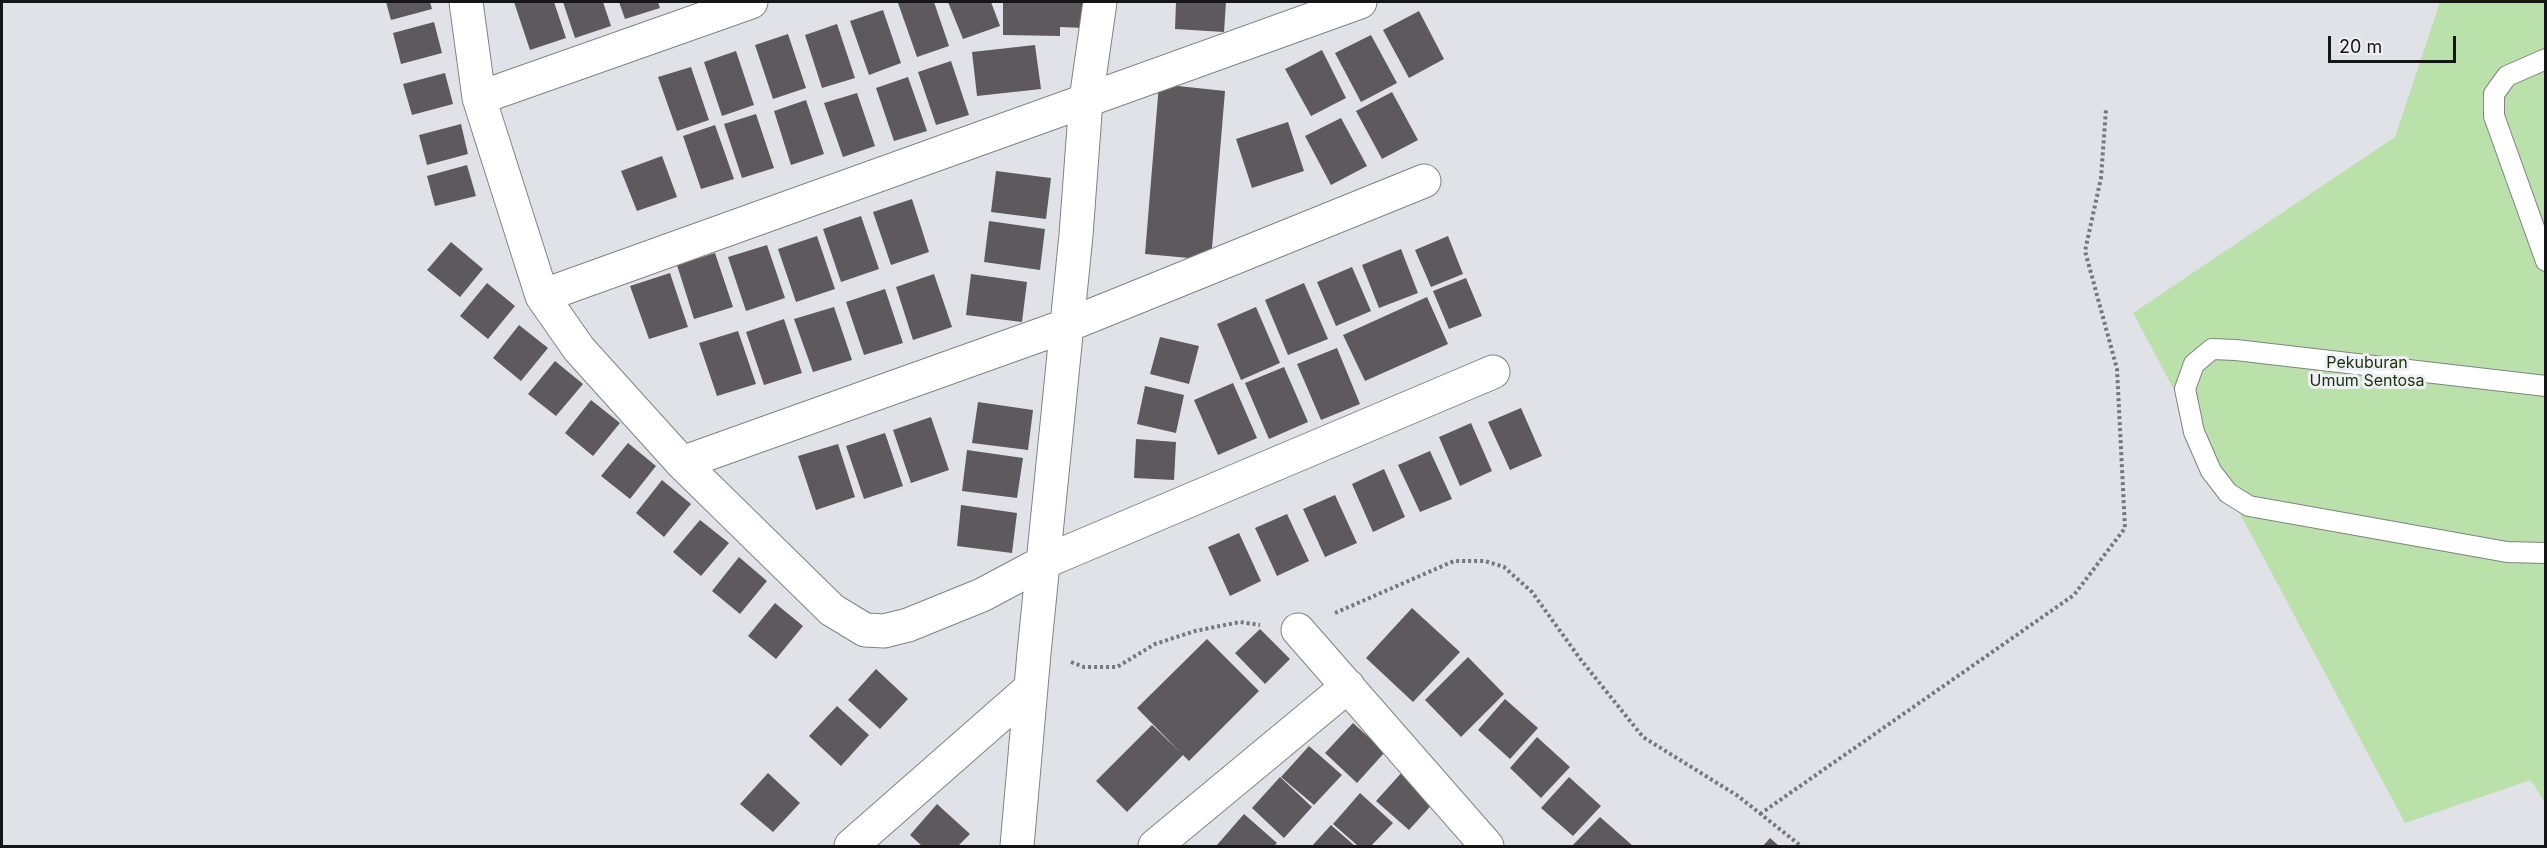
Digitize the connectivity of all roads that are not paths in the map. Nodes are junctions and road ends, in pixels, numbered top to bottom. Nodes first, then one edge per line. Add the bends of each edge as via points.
1 (466, 2) edge
2 (750, 2) edge
3 (1100, 2) edge
4 (1360, 2) edge
5 (2546, 59) edge
6 (479, 98) junction
7 (1086, 100) junction
8 (1424, 181) dead end
9 (2545, 256) edge
10 (542, 296) junction
11 (1068, 325) junction
12 (1493, 372) dead end
13 (2546, 386) edge
14 (682, 463) junction
15 (2546, 553) edge
16 (1044, 562) junction
17 (1298, 630) road end
18 (1348, 687) junction
19 (1031, 688) junction
20 (1481, 844) edge
21 (851, 846) edge
22 (1017, 846) edge
23 (1155, 846) edge

1 - 6 street
2 - 6 street
3 - 7 street
4 - 7 street
5 - 9 lane via 2507,76 2494,94 2493,116
6 - 10 street
7 - 10 street
7 - 11 street
8 - 11 street
10 - 14 street via 579,349
11 - 14 street
11 - 16 street
12 - 16 street
13 - 15 lane via 2212,349 2194,364 2185,389 2194,432 2211,471 2228,493 2249,506 2507,552
14 - 16 street via 832,609 865,630 884,631 908,625 981,596
16 - 19 street
17 - 18 street
18 - 20 street
18 - 23 street
19 - 21 street
19 - 22 street

